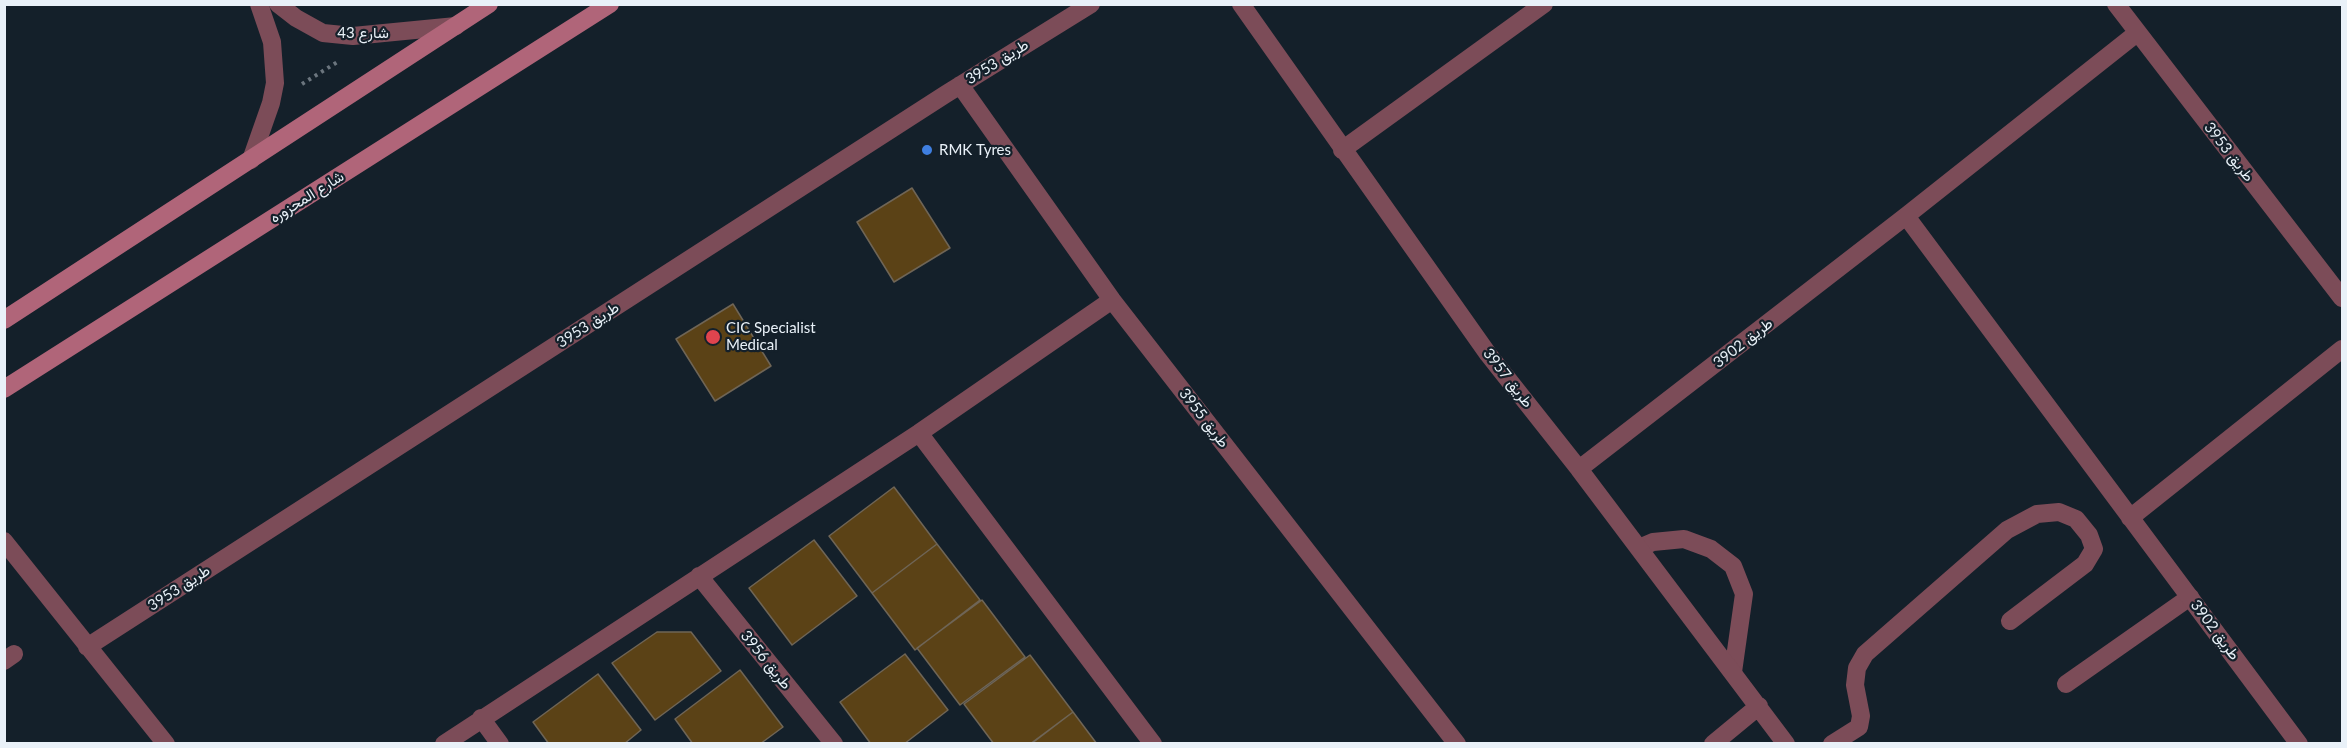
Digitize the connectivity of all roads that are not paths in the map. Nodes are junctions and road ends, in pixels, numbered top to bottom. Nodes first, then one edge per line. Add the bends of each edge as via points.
1 (259, 4) edge
2 (278, 4) edge
3 (489, 4) edge
4 (610, 4) edge
5 (1091, 4) edge
6 (1241, 4) edge
7 (1544, 4) edge
8 (2116, 4) edge
9 (456, 26) junction
10 (2137, 33) junction
11 (960, 85) junction
12 (1342, 150) junction
13 (251, 160) junction
14 (1906, 216) junction
15 (2343, 298) edge
16 (1112, 300) junction
17 (4, 320) edge
18 (2343, 349) edge
19 (4, 389) edge
20 (919, 433) junction
21 (1579, 469) junction
22 (2130, 518) junction
23 (4, 541) edge
24 (1639, 548) junction
25 (699, 576) junction
26 (2190, 597) junction
27 (2010, 621) dead end
28 (87, 647) junction
29 (1733, 672) junction
30 (2066, 684) dead end
31 (1759, 706) junction
32 (481, 718) junction
33 (166, 744) edge
34 (444, 744) edge
35 (500, 744) edge
36 (834, 744) edge
37 (1153, 744) edge
38 (1457, 744) edge
39 (1713, 744) edge
40 (1786, 744) edge
41 (1832, 744) edge
42 (2299, 744) edge

1 - 13 street via 275,62 271,103
2 - 9 street, شارع 43 via 323,33 353,36
3 - 9 main road
4 - 19 main road, شارع المحزوره
5 - 11 street, طريق 3953
6 - 12 street, طريق 3957
7 - 12 street
8 - 10 street, طريق 3953
9 - 13 main road
10 - 14 street, طريق 3902
10 - 15 street, طريق 3953
11 - 16 street, طريق 3955
11 - 28 street, طريق 3953
12 - 21 street, طريق 3957 via 1488,354
13 - 17 main road
14 - 21 street, طريق 3902
14 - 22 street, طريق 3902
16 - 20 street
16 - 38 street, طريق 3955
18 - 22 street
20 - 25 street
20 - 37 street
21 - 24 street, طريق 3957
22 - 26 street, طريق 3902
23 - 28 street
24 - 29 street, طريق 3957
24 - 29 street via 1653,542 1684,539 1711,549 1733,566 1743,594
25 - 32 street
25 - 36 street, طريق 3956
26 - 30 street
26 - 42 street, طريق 3902
27 - 41 street via 2085,564 2094,549 2090,535 2076,519 2059,512 2037,514 2007,530 1865,654 1857,668 1855,685 1861,716 1859,727
28 - 33 street
29 - 31 street, طريق 3957
31 - 39 street
31 - 40 street, طريق 3957
32 - 34 street
32 - 35 street

